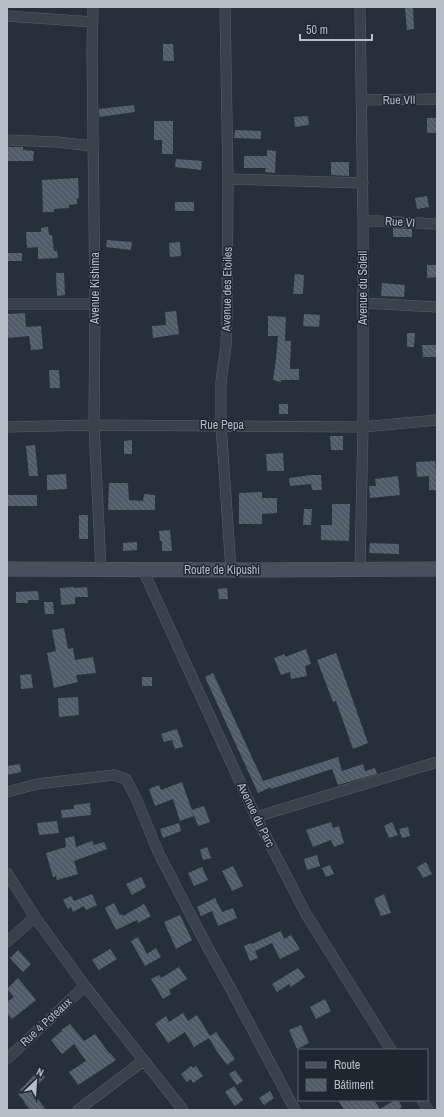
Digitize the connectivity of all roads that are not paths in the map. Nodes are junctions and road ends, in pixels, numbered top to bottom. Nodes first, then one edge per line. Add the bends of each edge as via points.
1 (93, 7) edge
2 (225, 7) edge
3 (360, 7) edge
4 (7, 16) edge
5 (93, 22) junction
6 (437, 99) edge
7 (362, 100) junction
8 (7, 140) edge
9 (93, 146) junction
10 (228, 179) junction
11 (363, 183) junction
12 (363, 221) junction
13 (437, 224) edge
14 (362, 303) junction
15 (7, 304) edge
16 (95, 304) junction
17 (437, 306) edge
18 (437, 420) edge
19 (94, 425) junction
20 (221, 425) junction
21 (7, 427) edge
22 (362, 427) junction
23 (7, 569) edge
24 (101, 569) junction
25 (360, 569) junction
26 (437, 569) edge
27 (143, 570) junction
28 (231, 570) junction
29 (437, 762) edge
30 (7, 792) edge
31 (256, 817) junction
32 (7, 873) edge
33 (35, 917) junction
34 (7, 942) edge
35 (85, 986) junction
36 (389, 1049) edge
37 (7, 1059) edge
38 (143, 1061) junction
39 (423, 1101) edge
40 (78, 1110) edge
41 (183, 1110) edge
42 (295, 1110) edge
43 (428, 1110) edge

1 - 5 street, Avenue Kishima
2 - 10 street, Avenue des Etoiles
3 - 7 street, Avenue du Soleil
4 - 5 street
5 - 9 street, Avenue Kishima
6 - 7 street, Rue VII
7 - 11 street, Avenue du Soleil
8 - 9 street
9 - 16 street, Avenue Kishima
10 - 11 street
10 - 20 street, Avenue des Etoiles via 226,346 220,381
11 - 12 street, Avenue du Soleil
12 - 13 street, Rue VI
12 - 14 street, Avenue du Soleil
14 - 17 street
14 - 22 street, Avenue du Soleil
15 - 16 street
16 - 19 street, Avenue Kishima
18 - 22 street, Rue Pepa
19 - 20 street, Rue Pepa
19 - 21 street, Rue Pepa
19 - 24 street, Avenue Kishima
20 - 22 street, Rue Pepa
20 - 28 street, Avenue des Etoiles
22 - 25 street, Avenue du Soleil
23 - 24 main road, Route de Kipushi
24 - 27 main road, Route de Kipushi
25 - 26 main road, Route de Kipushi
25 - 28 main road, Route de Kipushi
27 - 28 main road, Route de Kipushi
27 - 31 street, Avenue du Parc
29 - 31 street
30 - 42 street via 37,784 114,775 126,779 159,854
31 - 36 street, Avenue du Parc via 306,914
32 - 33 street
33 - 34 street
33 - 35 street
35 - 37 street, Rue 4 Poteaux
35 - 38 street
38 - 40 street
38 - 41 street
39 - 43 street

